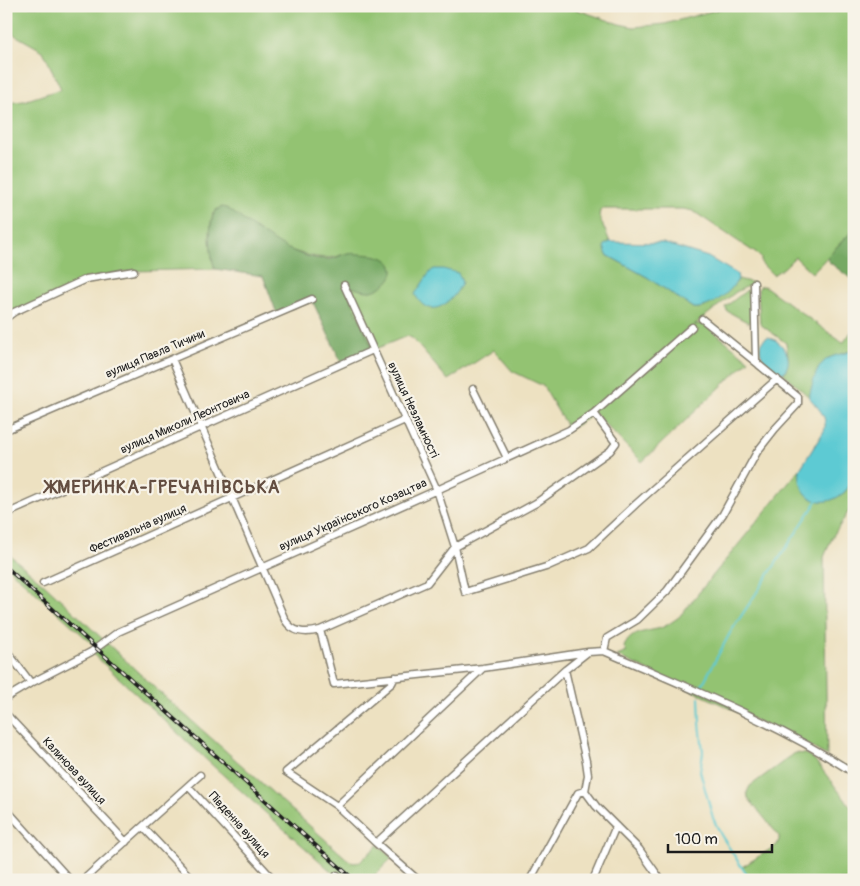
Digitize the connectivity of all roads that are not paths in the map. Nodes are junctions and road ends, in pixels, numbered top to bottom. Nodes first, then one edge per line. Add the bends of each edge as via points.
1 (134, 271) dead end
2 (754, 283) dead end
3 (344, 285) dead end
4 (312, 299) dead end
5 (6, 318) edge
6 (702, 319) dead end
7 (692, 327) dead end
8 (373, 350) junction
9 (172, 360) junction
10 (759, 365) junction
11 (777, 379) junction
12 (473, 389) dead end
13 (594, 413) junction
14 (405, 420) junction
15 (201, 427) junction
16 (6, 430) edge
17 (507, 458) junction
18 (437, 490) junction
19 (232, 499) junction
20 (6, 514) edge
21 (455, 547) junction
22 (262, 567) junction
23 (43, 584) dead end
24 (320, 630) junction
25 (6, 650) edge
26 (604, 651) junction
27 (588, 652) junction
28 (483, 668) junction
29 (565, 670) junction
30 (395, 677) junction
31 (31, 682) junction
32 (6, 698) edge
33 (6, 714) edge
34 (854, 773) edge
35 (200, 775) dead end
36 (188, 786) junction
37 (586, 790) junction
38 (337, 806) junction
39 (6, 809) edge
40 (616, 826) junction
41 (143, 827) junction
42 (126, 842) junction
43 (376, 843) junction
44 (657, 878) edge
45 (70, 880) edge
46 (83, 880) edge
47 (193, 880) edge
48 (274, 880) edge
49 (418, 880) edge
50 (530, 880) edge
51 (593, 880) edge

1 - 5 street via 79,281
2 - 10 street
3 - 8 street, вулиця Незламності
4 - 9 street, вулиця Павла Тичини
6 - 10 street
7 - 13 street, вулиця Українського Козацтва
8 - 14 street, вулиця Незламності
8 - 15 street, вулиця Миколи Леонтовича
9 - 15 street
9 - 16 street, вулиця Павла Тичини
10 - 11 street
11 - 21 street, вулиця Незламності via 589,548 546,567 465,592
11 - 26 street via 798,397 798,404 757,452 723,514 666,591 637,620 607,638
12 - 17 street
13 - 17 street, вулиця Українського Козацтва via 570,430
13 - 21 street via 616,443 610,451 536,503
14 - 18 street, вулиця Незламності
14 - 19 street, Фестивальна вулиця
15 - 19 street
15 - 20 street, вулиця Миколи Леонтовича
17 - 18 street, вулиця Українського Козацтва
18 - 21 street, вулиця Незламності
18 - 22 street, вулиця Українського Козацтва
19 - 22 street
19 - 23 street, Фестивальна вулиця
21 - 24 street via 427,583
22 - 24 street via 289,627 303,632
22 - 31 street, вулиця Українського Козацтва via 118,632 91,652
24 - 30 street via 334,684
25 - 31 street
26 - 27 street
26 - 34 street via 747,713
27 - 28 street
27 - 29 street
28 - 30 street
28 - 38 street
29 - 37 street via 586,762
29 - 43 street
30 - 38 street via 392,683 286,772
31 - 32 street, вулиця Українського Козацтва
33 - 42 street, Калинова вулиця
35 - 36 street
36 - 41 street
36 - 48 street, Південна вулиця
37 - 40 street via 596,806
37 - 50 street via 578,793
38 - 43 street
39 - 45 street
40 - 44 street via 639,849
40 - 51 street
41 - 42 street
41 - 47 street
42 - 46 street
43 - 49 street

